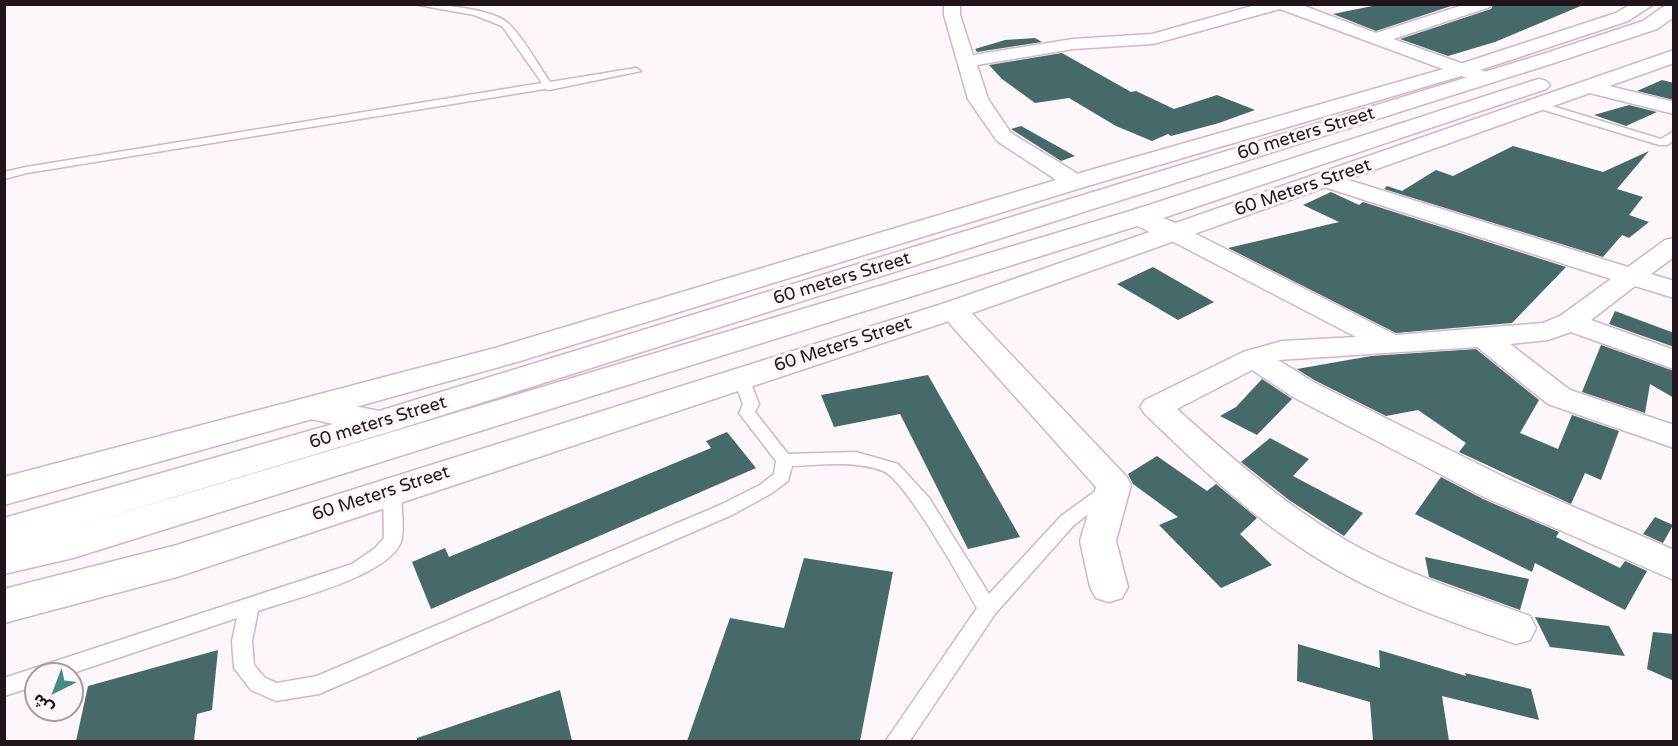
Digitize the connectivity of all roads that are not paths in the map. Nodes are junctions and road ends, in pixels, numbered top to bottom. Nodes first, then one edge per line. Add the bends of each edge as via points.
1 (417, 4) edge
2 (952, 4) edge
3 (1280, 4) edge
4 (1484, 4) edge
5 (1645, 4) edge
6 (1674, 8) edge
7 (1674, 37) edge
8 (1377, 38) junction
9 (1674, 56) edge
10 (967, 61) junction
11 (636, 71) dead end
12 (1473, 74) junction
13 (549, 87) junction
14 (1589, 87) junction
15 (1510, 94) junction
16 (1538, 105) junction
17 (1674, 108) edge
18 (1674, 134) edge
19 (1107, 174) junction
20 (4, 176) edge
21 (1326, 180) junction
22 (1075, 182) junction
23 (1135, 203) junction
24 (1175, 233) junction
25 (1674, 245) edge
26 (1631, 276) junction
27 (1674, 290) edge
28 (953, 310) junction
29 (1570, 322) junction
30 (1484, 338) junction
31 (1389, 343) junction
32 (1253, 358) junction
33 (1674, 360) edge
34 (741, 378) junction
35 (310, 408) junction
36 (380, 423) junction
37 (1674, 437) edge
38 (784, 460) junction
39 (1114, 485) junction
40 (4, 491) edge
41 (392, 491) junction
42 (4, 533) edge
43 (4, 558) edge
44 (1674, 566) edge
45 (1109, 587) dead end
46 (4, 606) edge
47 (249, 606) junction
48 (988, 608) junction
49 (1516, 628) dead end
50 (80, 662) edge
51 (24, 681) edge
52 (4, 687) edge
53 (896, 741) edge

1 - 13 lane via 476,13 505,24
2 - 10 street
3 - 8 street
3 - 10 street via 1153,39 1073,44
4 - 8 street
5 - 12 main road, 60 Meters Street via 1622,17
6 - 12 main road, 60 meters Street via 1650,25
7 - 15 main road, 60 meters Street
8 - 12 street
9 - 14 main road, 60 Meters Street
10 - 22 street via 978,99 1004,137
11 - 13 lane
12 - 19 main road, 60 Meters Street
12 - 23 main road, 60 meters Street
13 - 20 lane
14 - 16 main road, 60 Meters Street
14 - 17 street
15 - 16 main road
15 - 23 main road, 60 meters Street
16 - 18 lane via 1663,143
16 - 21 main road, 60 Meters Street
19 - 22 main road, 60 Meters Street
19 - 23 main road
21 - 24 main road, 60 Meters Street
21 - 26 street
22 - 35 main road, 60 Meters Street via 506,356
23 - 24 main road
23 - 36 main road, 60 meters Street
23 - 43 main road, 60 meters Street via 85,539
24 - 28 main road, 60 Meters Street
24 - 31 street
25 - 26 street
26 - 27 street
26 - 29 street
28 - 34 main road, 60 Meters Street
28 - 39 street
29 - 30 street via 1548,331
29 - 33 street
30 - 31 street
30 - 37 street via 1559,397
31 - 32 street via 1282,350
32 - 44 street via 1304,390 1496,488
32 - 49 street via 1156,407 1224,470 1325,546 1386,577
34 - 38 lane via 751,404 747,413
34 - 41 main road, 60 Meters Street
35 - 36 main road
35 - 40 main road, 60 Meters Street
36 - 42 main road, 60 meters Street
38 - 47 lane via 782,477 726,510 319,685 276,692 258,684 244,668 243,641
38 - 48 lane via 856,458 892,468 923,503
39 - 45 street via 1098,542
39 - 48 lane via 1067,521
41 - 46 main road, 60 Meters Street via 177,561
41 - 47 lane via 393,540 381,554 359,569
47 - 50 lane
48 - 53 lane
51 - 52 lane

